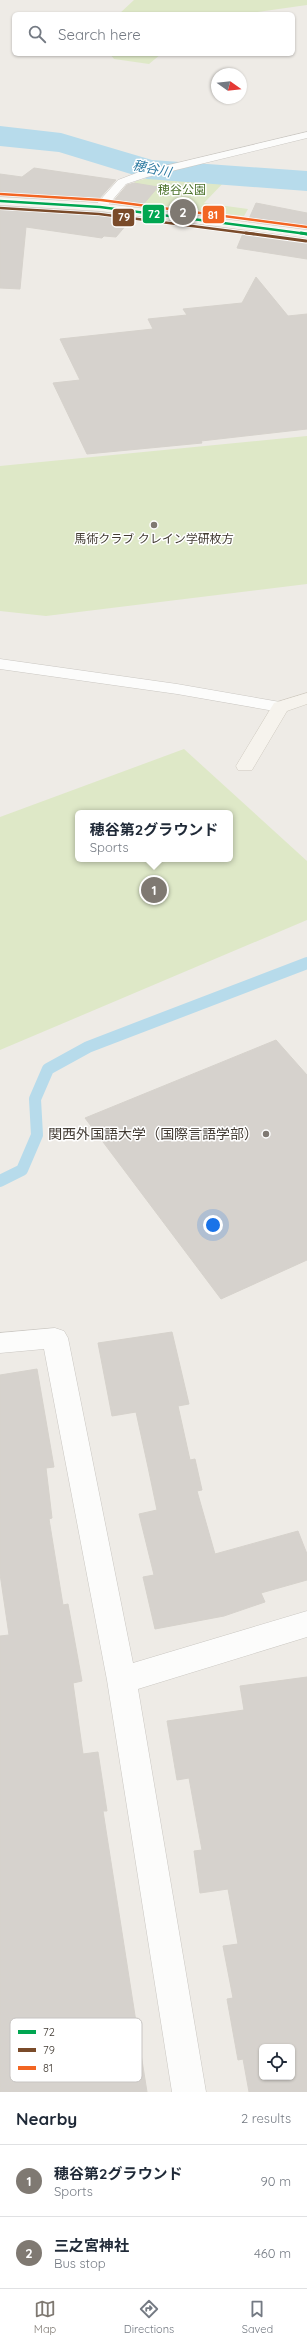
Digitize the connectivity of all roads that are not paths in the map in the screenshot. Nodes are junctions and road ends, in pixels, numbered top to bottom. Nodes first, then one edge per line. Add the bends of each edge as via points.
1 (304, 137) edge
2 (0, 201) edge
3 (100, 207) junction
4 (307, 234) edge
5 (0, 664) edge
6 (307, 698) edge
7 (280, 707) junction
8 (245, 766) dead end
9 (0, 1343) edge
10 (307, 1624) edge
11 (122, 1680) junction
12 (189, 2092) edge

1 - 3 street via 143,174 122,182
2 - 3 street
3 - 4 street
5 - 7 street via 177,689
6 - 7 street
7 - 8 street
9 - 11 street via 55,1338
10 - 11 street
11 - 12 street

